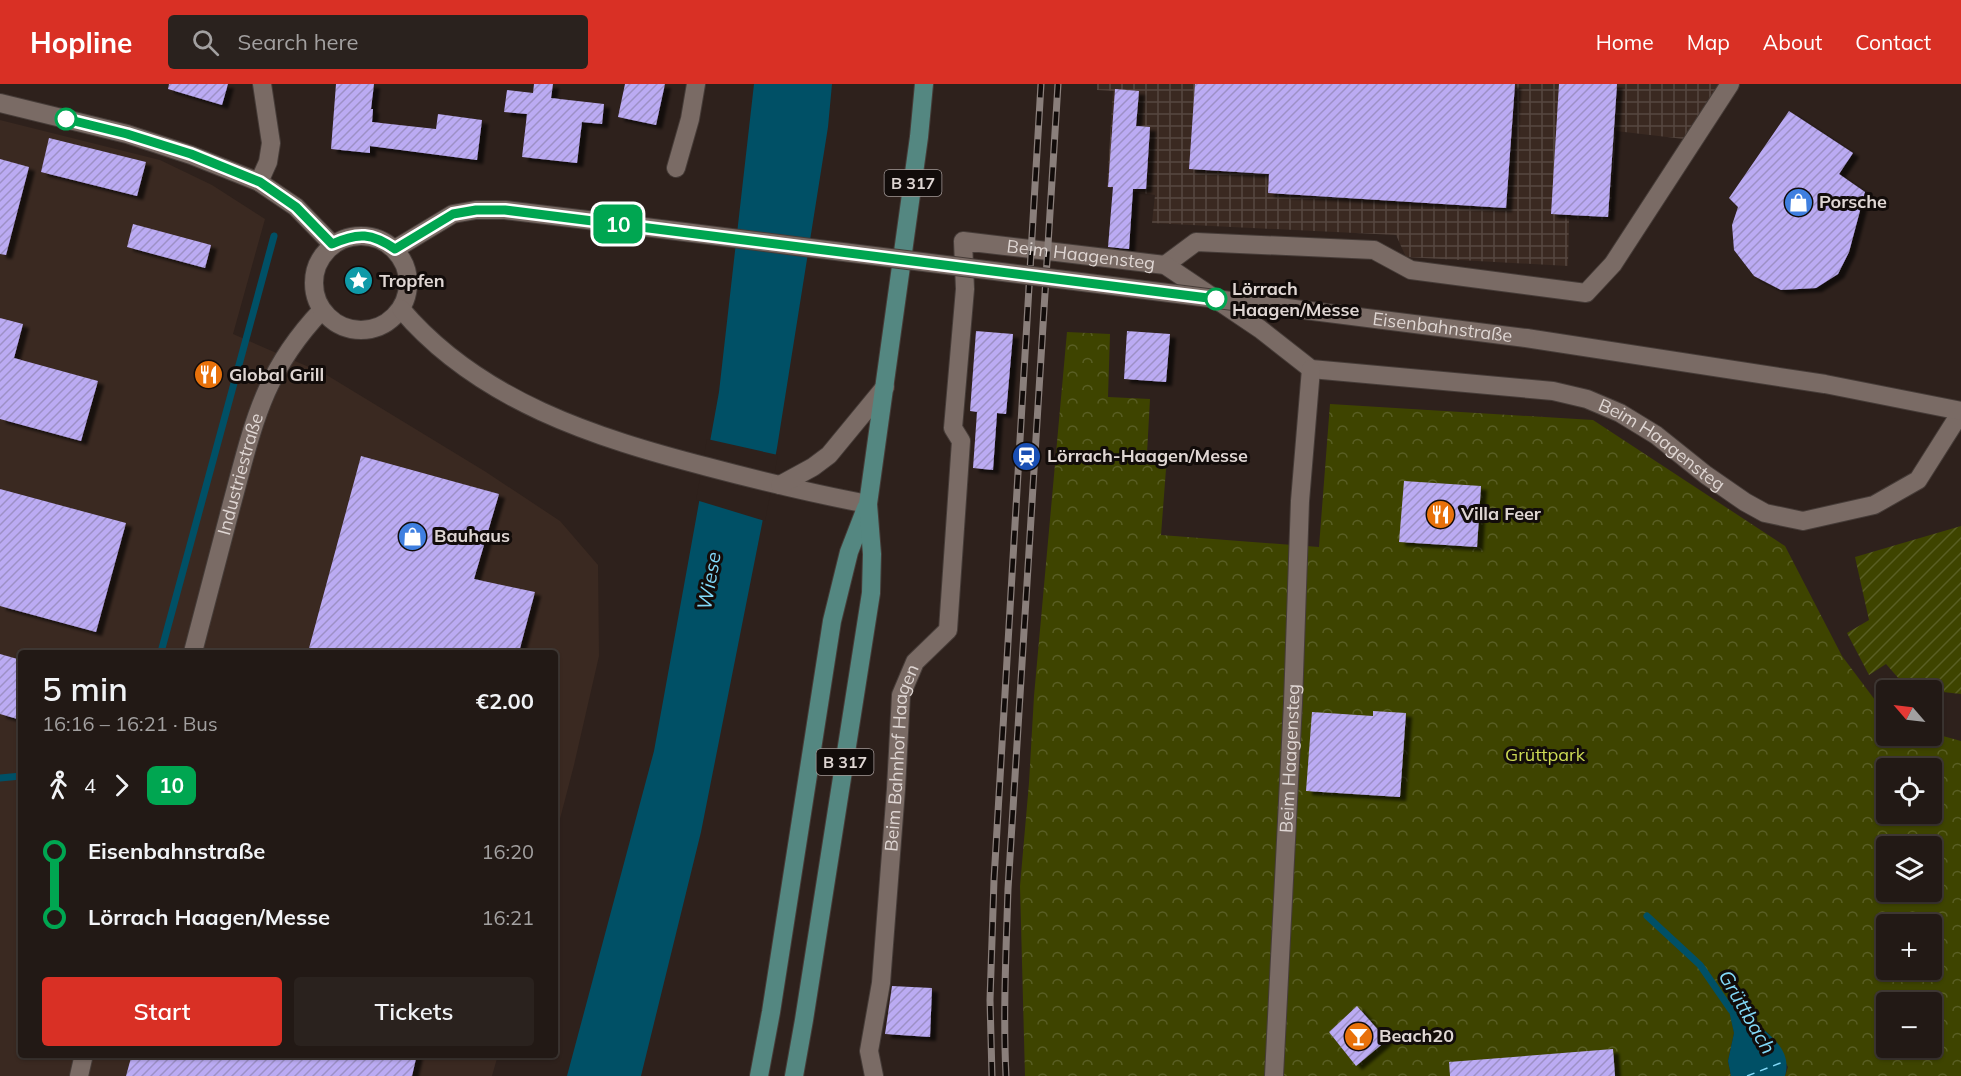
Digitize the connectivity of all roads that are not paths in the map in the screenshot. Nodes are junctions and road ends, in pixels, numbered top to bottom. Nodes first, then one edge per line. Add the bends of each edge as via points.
1 (262, 84) edge
2 (696, 84) edge
3 (924, 84) edge
4 (1730, 84) edge
5 (0, 103) edge
6 (676, 168) dead end
7 (260, 182) junction
8 (963, 241) joint
9 (332, 244) junction
10 (395, 249) junction
11 (1166, 265) junction
12 (401, 309) junction
13 (322, 310) junction
14 (1311, 369) junction
15 (885, 387) junction
16 (1961, 412) edge
17 (780, 485) junction
18 (868, 504) junction
19 (194, 650) edge
20 (83, 1058) edge
21 (79, 1076) edge
22 (759, 1076) edge
23 (794, 1076) edge
24 (874, 1076) edge
25 (1274, 1076) edge

1 - 7 street via 272,143
2 - 6 street
3 - 15 main road, B 317
4 - 11 street via 1613,264 1586,293 1411,270 1374,250 1196,242
5 - 7 street via 127,134
7 - 9 street via 296,207
8 - 11 street, Beim Haagensteg
8 - 24 street, Beim Bahnhof Haagen via 965,289 953,428 961,441 948,630 915,662 901,695 881,983 869,1051
9 - 10 street via 364,235 381,239
9 - 13 street via 320,258 314,275 314,293
10 - 12 street via 409,278
10 - 16 street, Eisenbahnstraße, bridge via 453,214 505,210 1527,338 1825,384
11 - 14 street, Beim Haagensteg
12 - 13 street via 390,321 362,331 332,321
12 - 17 street via 427,337 491,385 531,407 642,450
13 - 19 street, Industriestraße via 287,351 260,404
14 - 16 street, Beim Haagensteg via 1553,391 1587,399 1656,435 1706,475 1765,513 1803,521 1874,506 1918,480
14 - 25 street, Beim Haagensteg via 1300,501
15 - 17 street via 829,455
15 - 18 main road, B 317
17 - 18 street
18 - 22 main road, B 317 via 849,552 832,621
18 - 23 main road, B 317 via 871,593
20 - 21 street

